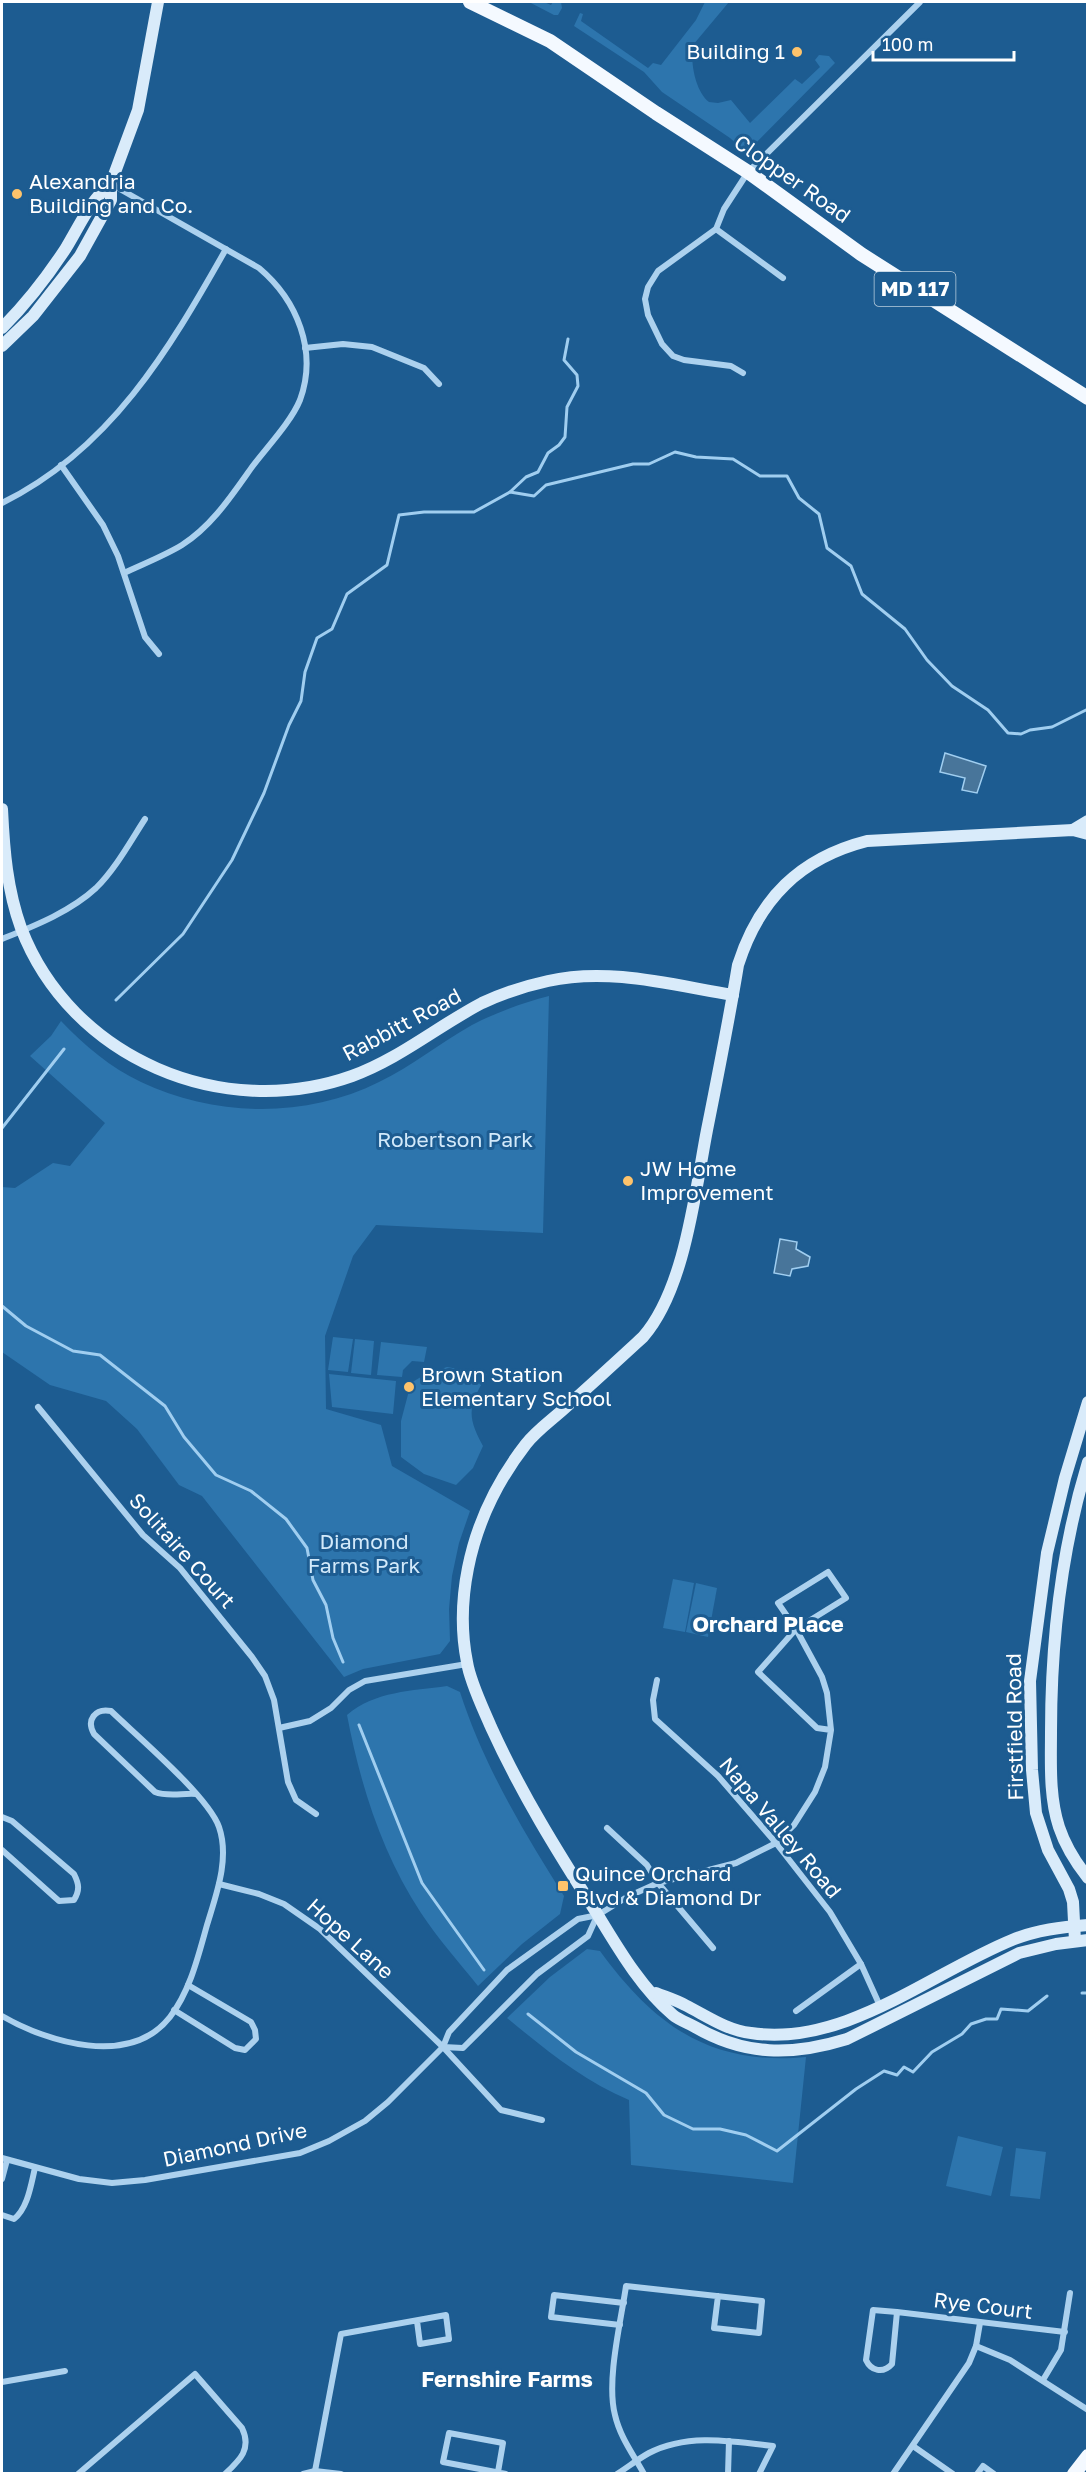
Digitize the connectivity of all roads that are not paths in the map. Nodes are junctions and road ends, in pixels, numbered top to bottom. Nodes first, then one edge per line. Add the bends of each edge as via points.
1 (158, 2) edge
2 (470, 2) edge
3 (920, 2) edge
4 (748, 172) junction
5 (111, 183) junction
6 (716, 229) junction
7 (226, 249) junction
8 (783, 278) dead end
9 (2, 328) edge
10 (2, 345) edge
11 (304, 348) junction
12 (743, 373) dead end
13 (439, 384) dead end
14 (1088, 398) edge
15 (61, 465) junction
16 (2, 503) edge
17 (124, 573) junction
18 (159, 654) dead end
19 (2, 809) edge
20 (145, 819) dead end
21 (1088, 821) edge
22 (1073, 830) junction
23 (1088, 834) edge
24 (22, 930) junction
25 (2, 939) edge
26 (733, 995) junction
27 (1088, 1402) edge
28 (38, 1407) dead end
29 (1088, 1462) edge
30 (796, 1629) junction
31 (467, 1664) junction
32 (657, 1680) dead end
33 (279, 1728) junction
34 (831, 1730) junction
35 (196, 1794) junction
36 (316, 1814) dead end
37 (2, 1817) edge
38 (607, 1828) dead end
39 (776, 1843) junction
40 (2, 1850) edge
41 (1088, 1878) edge
42 (658, 1883) junction
43 (219, 1884) junction
44 (598, 1915) junction
45 (1088, 1925) edge
46 (1074, 1926) junction
47 (1081, 1941) edge
48 (713, 1948) dead end
49 (861, 1964) junction
50 (188, 1985) junction
51 (651, 1992) junction
52 (880, 2006) junction
53 (174, 2010) junction
54 (796, 2011) dead end
55 (2, 2016) edge
56 (442, 2048) junction
57 (542, 2121) dead end
58 (4, 2159) edge
59 (35, 2168) junction
60 (2, 2179) edge
61 (2, 2215) edge
62 (1070, 2293) dead end
63 (718, 2296) junction
64 (624, 2303) junction
65 (897, 2312) junction
66 (417, 2320) junction
67 (980, 2322) junction
68 (620, 2325) junction
69 (1065, 2332) junction
70 (976, 2346) junction
71 (65, 2371) dead end
72 (1043, 2380) junction
73 (2, 2382) edge
74 (1088, 2410) edge
75 (729, 2441) junction
76 (913, 2446) junction
77 (1088, 2456) edge
78 (637, 2461) junction
79 (315, 2471) junction
80 (498, 2472) junction
81 (78, 2474) edge
82 (225, 2474) edge
83 (303, 2474) edge
84 (341, 2474) edge
85 (506, 2474) edge
86 (617, 2474) edge
87 (644, 2474) edge
88 (728, 2474) edge
89 (759, 2474) edge
90 (893, 2474) edge
91 (953, 2474) edge
92 (977, 2474) edge
93 (994, 2474) edge
94 (1074, 2474) edge

1 - 5 street via 138,110
2 - 4 main road, Clopper Road / MD 117 via 550,41
3 - 4 street
4 - 6 street
4 - 14 main road, Clopper Road / MD 117 via 861,254
5 - 7 street
5 - 9 street via 99,194 23,307
5 - 10 street via 111,200 80,256 33,316
6 - 8 street
6 - 12 street via 658,271 648,287 646,308 662,344 674,356 731,366
7 - 11 street via 259,268 282,291 298,318
7 - 15 street via 181,329 148,377 113,418
11 - 13 street via 343,344 372,347 424,368
11 - 17 street via 305,372 299,401 228,501 182,545
15 - 16 street
15 - 17 street via 103,525
17 - 18 street via 145,637
19 - 24 street, Rabbitt Road via 5,868
20 - 24 street via 114,867 95,888 66,910
21 - 22 street
22 - 23 street
22 - 26 street via 867,841 842,846 802,869 768,903 744,945
24 - 25 street
24 - 26 street, Rabbitt Road via 53,987 97,1032 135,1059 165,1073 248,1092 295,1090 355,1075 392,1058 482,1003 552,980 602,975
26 - 31 street via 688,1227 667,1301 643,1337 527,1443 489,1502 468,1567 464,1596
27 - 46 street, Firstfield Road via 1047,1553 1030,1681 1036,1813 1048,1850 1069,1889
28 - 33 street, Solitaire Court via 143,1535 180,1568 252,1657 265,1676
29 - 41 street, Firstfield Road via 1069,1530 1055,1615 1050,1759 1059,1826
30 - 30 street via 846,1598 828,1572 778,1603
30 - 34 street via 822,1677
30 - 34 street via 758,1672 817,1728
31 - 33 street via 365,1681 310,1721
31 - 44 street via 508,1764 550,1842
32 - 39 street, Napa Valley Road via 655,1719 718,1776
33 - 36 street, Solitaire Court via 288,1782 296,1800
34 - 39 street via 825,1767 815,1792 794,1825
35 - 35 street via 111,1711 103,1710 90,1720 94,1734 155,1792 163,1796
35 - 43 street via 219,1828
37 - 40 street via 12,1821 74,1874 79,1892 74,1900 59,1901
38 - 42 street via 647,1865
39 - 42 street via 736,1863
39 - 49 street, Napa Valley Road via 830,1912
42 - 44 street
42 - 48 street
43 - 50 street
43 - 56 street, Hope Lane via 284,1904 320,1929
44 - 51 street
44 - 56 street, Diamond Drive via 578,1919 507,1970 449,2032
44 - 56 street via 588,1936 537,1974 463,2048
45 - 46 street
46 - 47 street, Firstfield Road
46 - 52 street via 1014,1939
47 - 51 street via 1019,1953 847,2039 792,2051 749,2048 720,2040 674,2015
49 - 52 street, Napa Valley Road
49 - 54 street
50 - 53 street
50 - 53 street via 251,2022 256,2039 245,2050 235,2048
51 - 52 street via 683,2003 733,2030 775,2036 842,2025
53 - 55 street via 150,2034 111,2047 81,2045 22,2027
56 - 57 street, Hope Lane via 501,2110
56 - 59 street, Diamond Drive via 365,2121 300,2152 130,2182 95,2181
58 - 59 street, Diamond Drive
58 - 60 street
59 - 61 street via 19,2215 14,2219
62 - 69 street
63 - 63 street via 762,2301 759,2332 714,2328
63 - 64 street via 626,2286
64 - 68 street
64 - 68 street via 554,2295 551,2317
65 - 65 street, Rye Court via 873,2310 866,2360 873,2369 881,2371 891,2364
65 - 67 street, Rye Court
66 - 66 street via 446,2316 449,2339 420,2344
66 - 79 street via 341,2334
67 - 69 street, Rye Court
67 - 70 street
68 - 78 street via 612,2393 626,2445
69 - 72 street via 1061,2350
70 - 72 street
70 - 76 street via 969,2363
71 - 73 street
72 - 74 street
75 - 78 street via 684,2441
75 - 88 street
75 - 89 street via 773,2446
76 - 90 street
76 - 91 street
77 - 94 main road
78 - 86 street
78 - 87 street
79 - 83 street
79 - 84 street
80 - 80 street via 443,2462 448,2433 503,2443
80 - 85 street
81 - 82 street via 195,2373 247,2439 240,2460
92 - 93 street via 983,2466

